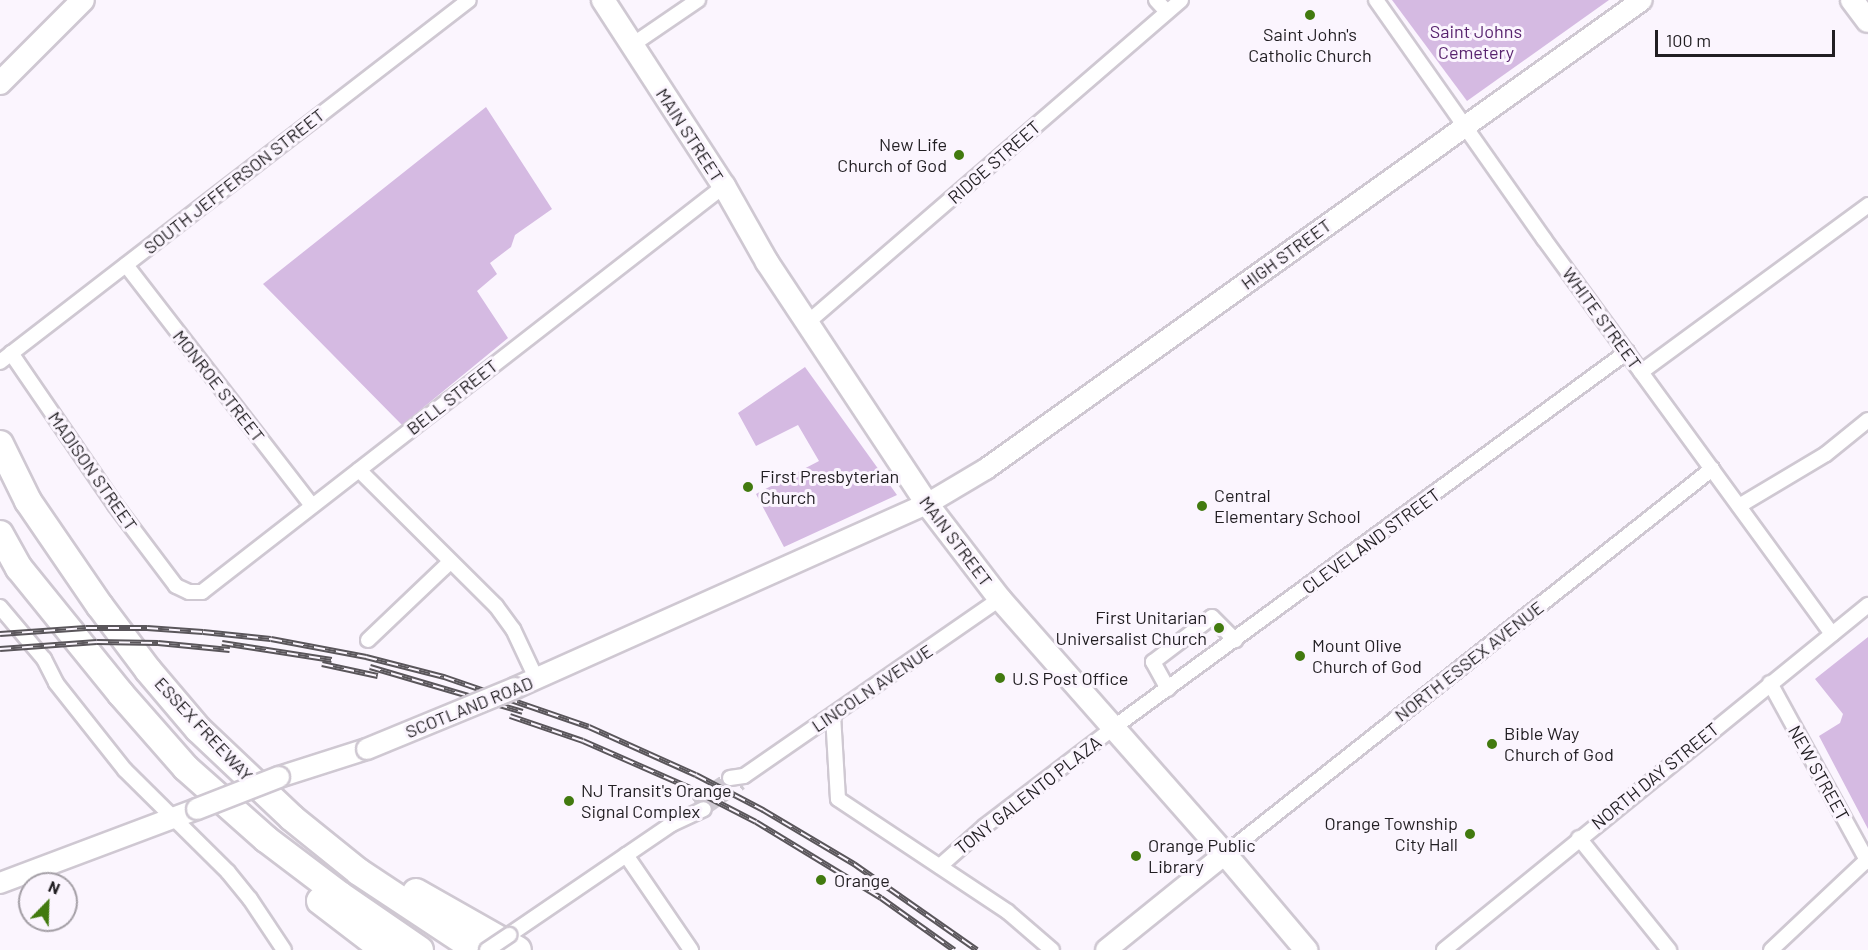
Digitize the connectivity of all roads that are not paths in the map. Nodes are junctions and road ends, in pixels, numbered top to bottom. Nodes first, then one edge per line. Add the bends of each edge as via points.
1 (82, 0) edge
2 (469, 0) edge
3 (603, 0) edge
4 (698, 0) edge
5 (1156, 0) edge
6 (1181, 0) edge
7 (1376, 0) edge
8 (1642, 0) edge
9 (1852, 0) edge
10 (1167, 12) junction
11 (1868, 21) edge
12 (632, 45) junction
13 (0, 83) edge
14 (1464, 127) junction
15 (724, 186) junction
16 (1868, 204) edge
17 (126, 265) junction
18 (807, 323) junction
19 (1627, 352) junction
20 (11, 353) junction
21 (0, 362) edge
22 (1641, 372) junction
23 (1868, 420) edge
24 (0, 444) edge
25 (1712, 469) junction
26 (359, 470) junction
27 (927, 504) junction
28 (312, 506) junction
29 (1739, 506) junction
30 (0, 534) edge
31 (450, 562) junction
32 (176, 586) joint
33 (1000, 599) junction
34 (1868, 605) edge
35 (0, 607) edge
36 (0, 613) edge
37 (1832, 634) junction
38 (368, 640) dead end
39 (1235, 640) junction
40 (537, 680) junction
41 (56, 682) junction
42 (1770, 683) junction
43 (1168, 689) junction
44 (833, 715) junction
45 (1113, 728) junction
46 (186, 768) junction
47 (738, 779) tunnel mouth
48 (699, 806) tunnel mouth
49 (292, 818) junction
50 (173, 819) junction
51 (1579, 838) junction
52 (1226, 854) junction
53 (626, 855) junction
54 (1868, 860) edge
55 (940, 866) junction
56 (0, 883) edge
57 (514, 943) edge
58 (284, 950) edge
59 (384, 950) edge
60 (420, 950) edge
61 (477, 950) edge
62 (487, 950) edge
63 (691, 950) edge
64 (1052, 950) edge
65 (1106, 950) edge
66 (1306, 950) edge
67 (1444, 950) edge
68 (1669, 950) edge
69 (1771, 950) edge

1 - 13 main road
2 - 17 street, SOUTH JEFFERSON STREET
3 - 12 main road, MAIN STREET
4 - 12 street
5 - 10 street
6 - 10 street, RIDGE STREET
7 - 14 street, WHITE STREET
8 - 14 main road, HIGH STREET
9 - 11 main road
10 - 18 street, RIDGE STREET
12 - 15 main road, MAIN STREET
14 - 19 street, WHITE STREET
14 - 27 main road, HIGH STREET via 986,469
15 - 18 main road, MAIN STREET
15 - 26 street, BELL STREET
16 - 22 street
17 - 20 street, SOUTH JEFFERSON STREET
17 - 28 street, MONROE STREET
18 - 27 main road, MAIN STREET
19 - 22 street, WHITE STREET
19 - 39 street, CLEVELAND STREET
20 - 21 street, SOUTH JEFFERSON STREET
20 - 32 street, MADISON STREET
22 - 25 street, WHITE STREET
23 - 29 street via 1826,454
24 - 49 highway, ESSEX FREEWAY via 28,501 148,670 198,729
25 - 29 street, WHITE STREET
25 - 52 street, NORTH ESSEX AVENUE
26 - 28 street, BELL STREET
26 - 31 street
27 - 33 main road, MAIN STREET
27 - 40 main road, SCOTLAND ROAD
28 - 32 street, BELL STREET via 202,592
29 - 37 street, WHITE STREET
30 - 46 highway, ESSEX FREEWAY via 19,568
31 - 38 street
31 - 40 street via 496,606 513,629
33 - 44 street, LINCOLN AVENUE
33 - 45 main road, MAIN STREET
34 - 37 street, NORTH DAY STREET
35 - 41 street via 44,659
36 - 41 street via 33,660
37 - 42 street, NORTH DAY STREET
39 - 43 street, CLEVELAND STREET
39 - 43 street via 1212,617 1153,662
40 - 50 main road, SCOTLAND ROAD, bridge via 367,749 279,777
41 - 50 street via 125,770
42 - 51 street, NORTH DAY STREET
42 - 54 street, NEW STREET
43 - 45 street, CLEVELAND STREET
44 - 47 street, LINCOLN AVENUE
44 - 55 street via 838,799
45 - 52 main road, MAIN STREET
45 - 55 street, TONY GALENTO PLAZA via 985,826
46 - 59 highway via 290,878
46 - 60 highway, ESSEX FREEWAY via 266,839
48 - 53 street
49 - 57 highway
49 - 61 highway, ESSEX FREEWAY via 358,872
50 - 56 main road, SCOTLAND ROAD
50 - 58 street via 228,872
51 - 67 street, NORTH DAY STREET
51 - 68 street
52 - 65 main road
52 - 66 main road, MAIN STREET
53 - 57 street
53 - 63 street
54 - 69 street
55 - 64 street, TONY GALENTO PLAZA via 1008,912
57 - 62 street, bridge

